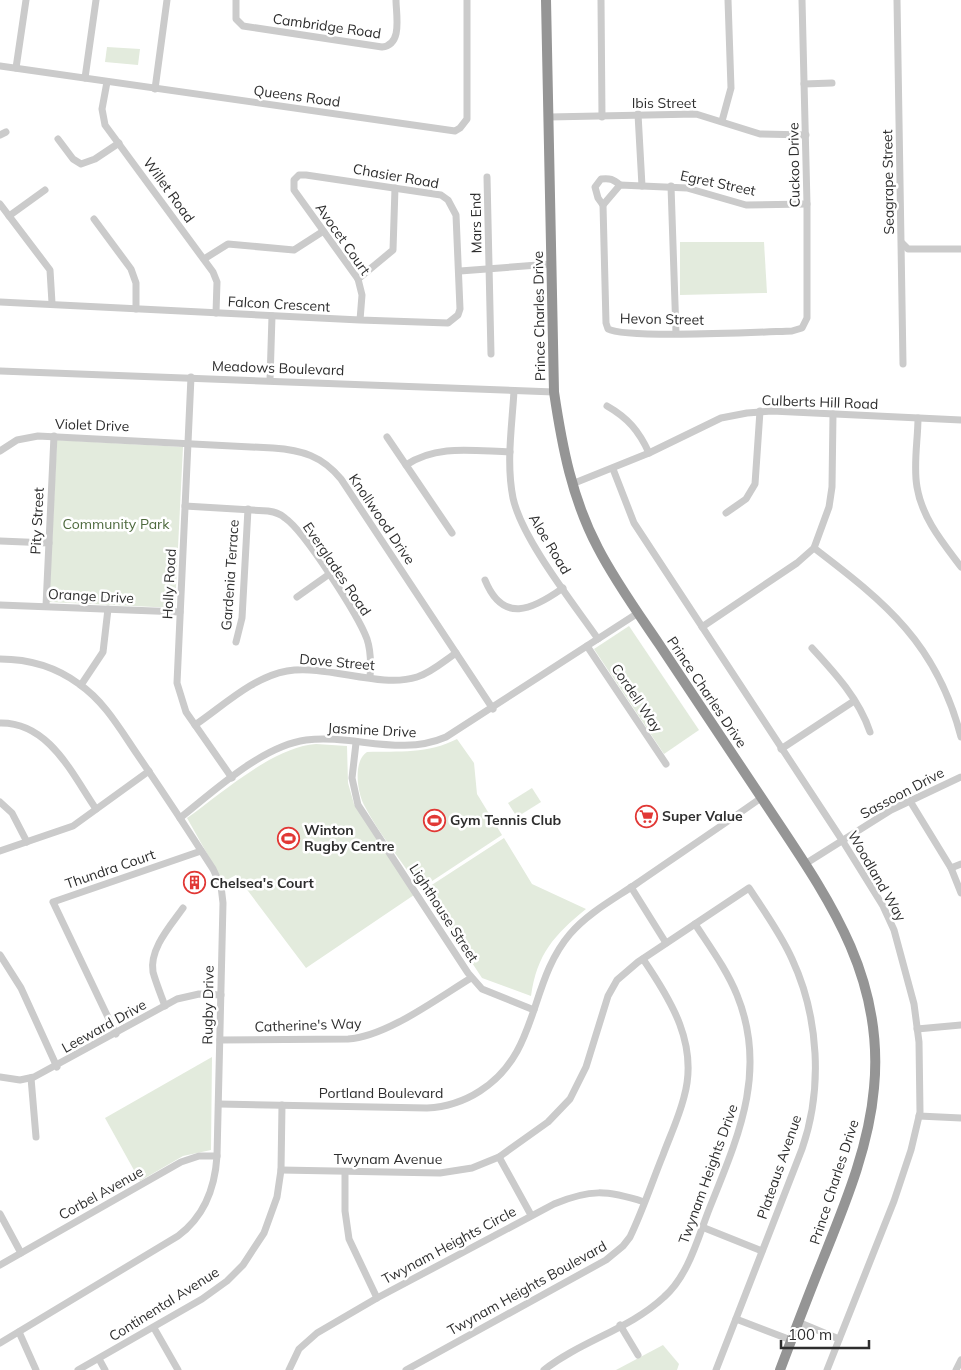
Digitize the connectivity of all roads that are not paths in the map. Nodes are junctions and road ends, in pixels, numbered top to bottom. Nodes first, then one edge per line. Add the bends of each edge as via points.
1 (26, 0) edge
2 (96, 0) edge
3 (167, 0) edge
4 (236, 0) edge
5 (396, 0) edge
6 (467, 0) edge
7 (546, 0) edge
8 (600, 0) edge
9 (728, 0) edge
10 (802, 0) edge
11 (898, 0) edge
12 (0, 66) edge
13 (16, 68) junction
14 (85, 78) junction
15 (108, 82) junction
16 (832, 83) dead end
17 (804, 84) junction
18 (155, 89) junction
19 (638, 114) junction
20 (549, 117) junction
21 (602, 117) junction
22 (722, 121) junction
23 (806, 135) junction
24 (58, 139) dead end
25 (119, 143) junction
26 (296, 177) joint
27 (487, 177) dead end
28 (620, 185) junction
29 (642, 186) junction
30 (671, 186) junction
31 (395, 188) junction
32 (45, 190) dead end
33 (0, 204) edge
34 (604, 204) junction
35 (807, 204) junction
36 (9, 216) junction
37 (94, 219) dead end
38 (322, 232) junction
39 (902, 243) junction
40 (961, 249) edge
41 (204, 259) junction
42 (551, 264) junction
43 (489, 269) junction
44 (460, 270) junction
45 (358, 279) junction
46 (0, 302) edge
47 (52, 304) junction
48 (136, 308) junction
49 (216, 313) junction
50 (272, 316) junction
51 (360, 320) junction
52 (802, 328) joint
53 (676, 333) junction
54 (491, 354) dead end
55 (903, 364) dead end
56 (0, 371) edge
57 (191, 377) junction
58 (270, 380) junction
59 (514, 390) junction
60 (554, 392) junction
61 (607, 406) dead end
62 (760, 412) junction
63 (833, 414) junction
64 (918, 418) junction
65 (961, 420) edge
66 (54, 436) junction
67 (387, 437) dead end
68 (188, 442) junction
69 (0, 451) edge
70 (510, 452) junction
71 (649, 453) junction
72 (406, 465) junction
73 (612, 469) junction
74 (572, 484) junction
75 (185, 506) junction
76 (248, 510) junction
77 (726, 513) dead end
78 (452, 533) dead end
79 (0, 541) edge
80 (49, 543) junction
81 (814, 548) junction
82 (961, 567) edge
83 (328, 574) junction
84 (485, 580) dead end
85 (562, 588) junction
86 (297, 597) dead end
87 (0, 605) edge
88 (46, 606) junction
89 (108, 610) junction
90 (180, 612) junction
91 (638, 613) junction
92 (702, 627) junction
93 (598, 639) junction
94 (236, 642) dead end
95 (587, 646) junction
96 (812, 648) dead end
97 (456, 653) junction
98 (0, 659) edge
99 (370, 677) junction
100 (81, 685) junction
101 (854, 701) junction
102 (493, 709) junction
103 (0, 723) edge
104 (195, 725) junction
105 (870, 732) dead end
106 (961, 736) edge
107 (356, 743) junction
108 (781, 749) junction
109 (666, 764) dead end
110 (149, 771) junction
111 (961, 777) edge
112 (232, 778) junction
113 (761, 798) junction
114 (910, 801) junction
115 (0, 802) edge
116 (96, 809) junction
117 (180, 818) junction
118 (842, 840) junction
119 (27, 842) junction
120 (0, 851) edge
121 (201, 851) junction
122 (805, 864) junction
123 (961, 864) edge
124 (952, 868) junction
125 (631, 888) junction
126 (749, 888) joint
127 (961, 893) edge
128 (183, 908) dead end
129 (695, 924) junction
130 (666, 943) junction
131 (0, 955) edge
132 (643, 959) junction
133 (472, 978) junction
134 (221, 995) junction
135 (164, 1006) junction
136 (534, 1010) junction
137 (961, 1025) edge
138 (917, 1029) junction
139 (116, 1034) junction
140 (220, 1040) junction
141 (57, 1066) junction
142 (0, 1077) edge
143 (31, 1078) junction
144 (219, 1104) junction
145 (282, 1105) junction
146 (919, 1116) junction
147 (961, 1118) edge
148 (36, 1137) dead end
149 (217, 1156) junction
150 (499, 1157) junction
151 (281, 1170) junction
152 (345, 1172) junction
153 (644, 1202) junction
154 (0, 1214) edge
155 (531, 1215) junction
156 (702, 1227) junction
157 (762, 1251) junction
158 (20, 1253) junction
159 (0, 1265) edge
160 (377, 1298) junction
161 (736, 1319) junction
162 (798, 1322) junction
163 (620, 1325) junction
164 (154, 1328) junction
165 (19, 1332) junction
166 (839, 1339) junction
167 (792, 1340) junction
168 (0, 1343) edge
169 (638, 1355) dead end
170 (99, 1358) junction
171 (961, 1360) edge
172 (417, 1367) edge
173 (36, 1370) edge
174 (78, 1370) edge
175 (105, 1370) edge
176 (178, 1370) edge
177 (289, 1370) edge
178 (406, 1370) edge
179 (544, 1370) edge
180 (716, 1370) edge
181 (780, 1370) edge
182 (828, 1370) edge
183 (956, 1370) edge

1 - 13 street
2 - 14 street
3 - 18 street
4 - 5 street, Cambridge Road via 236,19 244,26 382,47 391,45 396,37
6 - 18 street, Queens Road via 467,120 455,131
7 - 20 highway, Prince Charles Drive
8 - 21 street
9 - 22 street via 731,88
10 - 17 street, Cuckoo Drive
11 - 39 street, Seagrape Street
12 - 13 street, Queens Road
13 - 14 street, Queens Road
14 - 15 street, Queens Road
15 - 18 street, Queens Road
15 - 25 street, Willet Road via 103,118
16 - 17 street
17 - 23 street, Cuckoo Drive
19 - 21 street, Ibis Street
19 - 22 street, Ibis Street via 696,114
19 - 29 street
20 - 21 street, Ibis Street
20 - 42 highway, Prince Charles Drive
22 - 23 street, Ibis Street via 760,134
23 - 35 street, Cuckoo Drive
24 - 25 street via 73,159 81,164
25 - 41 street, Willet Road
26 - 31 street, Chasier Road via 306,174
26 - 38 street, Avocet Court via 294,190
27 - 43 street, Mars End
28 - 29 street, Egret Street
28 - 34 street
28 - 34 street, Hevon Street via 611,178 598,182 596,193
29 - 30 street, Egret Street
30 - 35 street, Egret Street via 746,205
30 - 53 street
31 - 44 street, Chasier Road via 441,196 454,207
31 - 45 street via 393,250
32 - 36 street
33 - 36 street
34 - 53 street, Hevon Street via 608,329 619,333
35 - 52 street, Cuckoo Drive via 807,318
36 - 47 street via 50,270
37 - 48 street via 131,268 136,283
38 - 41 street via 294,250 228,244
38 - 45 street, Avocet Court
39 - 40 street via 908,249
39 - 55 street, Seagrape Street
41 - 49 street, Willet Road via 216,282
42 - 43 street
42 - 60 highway, Prince Charles Drive
43 - 44 street
43 - 54 street, Mars End
44 - 51 street, Falcon Crescent via 460,309 448,323
45 - 51 street, Avocet Court via 362,295
46 - 47 street, Falcon Crescent
47 - 48 street, Falcon Crescent
48 - 49 street, Falcon Crescent
49 - 50 street, Falcon Crescent
50 - 51 street, Falcon Crescent
50 - 58 street
52 - 53 street, Hevon Street via 792,332
56 - 57 street, Meadows Boulevard
57 - 58 street, Meadows Boulevard
57 - 68 street, Holly Road
58 - 59 street, Meadows Boulevard
59 - 60 street, Meadows Boulevard
59 - 70 street, Aloe Road
60 - 74 highway, Prince Charles Drive
61 - 71 street via 626,417 641,435
62 - 63 street, Culberts Hill Road
62 - 71 street, Culberts Hill Road via 721,418
62 - 77 street via 755,484 746,498
63 - 64 street, Culberts Hill Road
63 - 81 street via 830,500
64 - 65 street, Culberts Hill Road
64 - 82 street via 917,487 935,533
66 - 68 street, Violet Drive
66 - 69 street, Violet Drive via 26,437
66 - 80 street, Pity Street
67 - 72 street
68 - 75 street, Holly Road
68 - 97 street, Knollwood Drive via 290,449 322,460 346,486
70 - 72 street via 442,451 427,454
70 - 85 street, Aloe Road via 512,491 519,516
71 - 73 street, Culberts Hill Road
72 - 78 street
73 - 74 street, Culberts Hill Road
73 - 92 street, Woodland Way via 634,523
74 - 91 highway, Prince Charles Drive via 598,548
75 - 76 street, Everglades Road
75 - 90 street, Holly Road
76 - 83 street, Everglades Road via 272,512 286,518 302,535
76 - 94 street, Gardenia Terrace via 242,618
79 - 80 street
80 - 88 street, Pity Street
81 - 92 street via 789,569
81 - 106 street via 873,593 922,647 942,680
83 - 86 street
83 - 99 street, Everglades Road via 364,633 370,651
84 - 85 street via 495,597 517,610 540,604
85 - 93 street, Aloe Road
87 - 88 street, Orange Drive
88 - 89 street, Orange Drive
89 - 90 street, Orange Drive
89 - 100 street via 103,652
90 - 104 street, Holly Road via 178,689
91 - 93 street, Jasmine Drive
91 - 113 highway, Prince Charles Drive
92 - 108 street, Woodland Way
93 - 95 street, Jasmine Drive
95 - 102 street, Jasmine Drive
95 - 109 street, Cordell Way
96 - 101 street via 838,676
97 - 99 street, Dove Street via 415,678
97 - 102 street, Knollwood Drive
98 - 100 street, Rugby Drive via 21,660 47,667
99 - 104 street, Dove Street via 307,670 277,674 242,692
100 - 110 street, Rugby Drive via 107,711
101 - 105 street
101 - 108 street
102 - 107 street, Jasmine Drive via 455,733 428,744
103 - 116 street via 24,727 44,739
104 - 112 street, Holly Road
107 - 112 street, Jasmine Drive via 296,742
107 - 133 street, Lighthouse Street via 352,778 358,804
108 - 118 street, Woodland Way
110 - 116 street
110 - 117 street, Rugby Drive
111 - 114 street, Sassoon Drive
112 - 117 street, Jasmine Drive
113 - 122 highway, Prince Charles Drive
113 - 125 street, Portland Boulevard
114 - 118 street, Sassoon Drive
114 - 124 street
115 - 119 street via 12,813
116 - 119 street via 73,826
117 - 121 street, Rugby Drive
118 - 122 street, Sassoon Drive
118 - 138 street, Woodland Way via 894,930 914,1004
119 - 120 street
121 - 134 street, Rugby Drive via 222,890
121 - 139 street, Thundra Court via 53,902
122 - 162 highway, Prince Charles Drive via 842,925 860,967 874,1038 875,1086 859,1162
123 - 124 street
124 - 127 street
125 - 130 street
125 - 136 street, Portland Boulevard via 588,917 569,935 547,971
126 - 129 street, Twynam Avenue
126 - 157 street, Plateaus Avenue via 798,973 809,1011 814,1049 814,1094 808,1128
128 - 135 street via 154,958 154,972
129 - 130 street, Twynam Avenue
129 - 156 street, Twynam Heights Drive via 737,994 750,1051 744,1118
130 - 132 street, Twynam Avenue
131 - 141 street via 21,988
132 - 150 street, Twynam Avenue via 612,987 586,1067 570,1099 548,1122
132 - 153 street, Twynam Heights Boulevard via 676,1012 688,1061 684,1096
133 - 136 street, Lighthouse Street via 485,990
133 - 140 street, Catherine's Way via 383,1030 360,1038
134 - 135 street, Leeward Drive via 190,995
134 - 140 street, Rugby Drive
135 - 139 street, Leeward Drive
136 - 145 street, Portland Boulevard via 524,1040 508,1068 483,1089 453,1105 413,1108
137 - 138 street
138 - 146 street, Woodland Way via 921,1076
139 - 141 street, Leeward Drive
140 - 144 street, Rugby Drive
141 - 143 street, Leeward Drive
142 - 143 street, Leeward Drive
143 - 148 street
144 - 145 street, Portland Boulevard
144 - 149 street, Rugby Drive
145 - 151 street, Continental Avenue
146 - 147 street
146 - 166 street, Woodland Way via 894,1201
149 - 158 street, Corbel Avenue via 199,1156 181,1162
149 - 165 street, Rugby Drive via 207,1201 185,1231
150 - 152 street, Twynam Avenue via 472,1168 440,1173
150 - 155 street
151 - 152 street, Twynam Avenue
151 - 164 street, Continental Avenue via 277,1198 269,1221 243,1266 210,1294
152 - 160 street via 348,1233
153 - 155 street, Twynam Heights Circle via 616,1193 590,1192
153 - 172 street, Twynam Heights Boulevard via 630,1237 615,1254
154 - 158 street
155 - 160 street, Twynam Heights Circle
156 - 157 street
156 - 163 street, Twynam Heights Drive via 685,1268 670,1292
157 - 161 street, Plateaus Avenue
158 - 159 street, Corbel Avenue
160 - 177 street, Twynam Heights Circle via 310,1338 299,1350
161 - 167 street
161 - 180 street, Plateaus Avenue
162 - 166 street
162 - 167 highway, Prince Charles Drive
163 - 169 street
163 - 179 street, Twynam Heights Drive
164 - 170 street, Continental Avenue
164 - 176 street
165 - 168 street, Rugby Drive
165 - 173 street
166 - 182 street, Woodland Way
167 - 181 highway, Prince Charles Drive
170 - 174 street, Continental Avenue
170 - 175 street
171 - 183 street
172 - 178 street, Twynam Heights Boulevard

